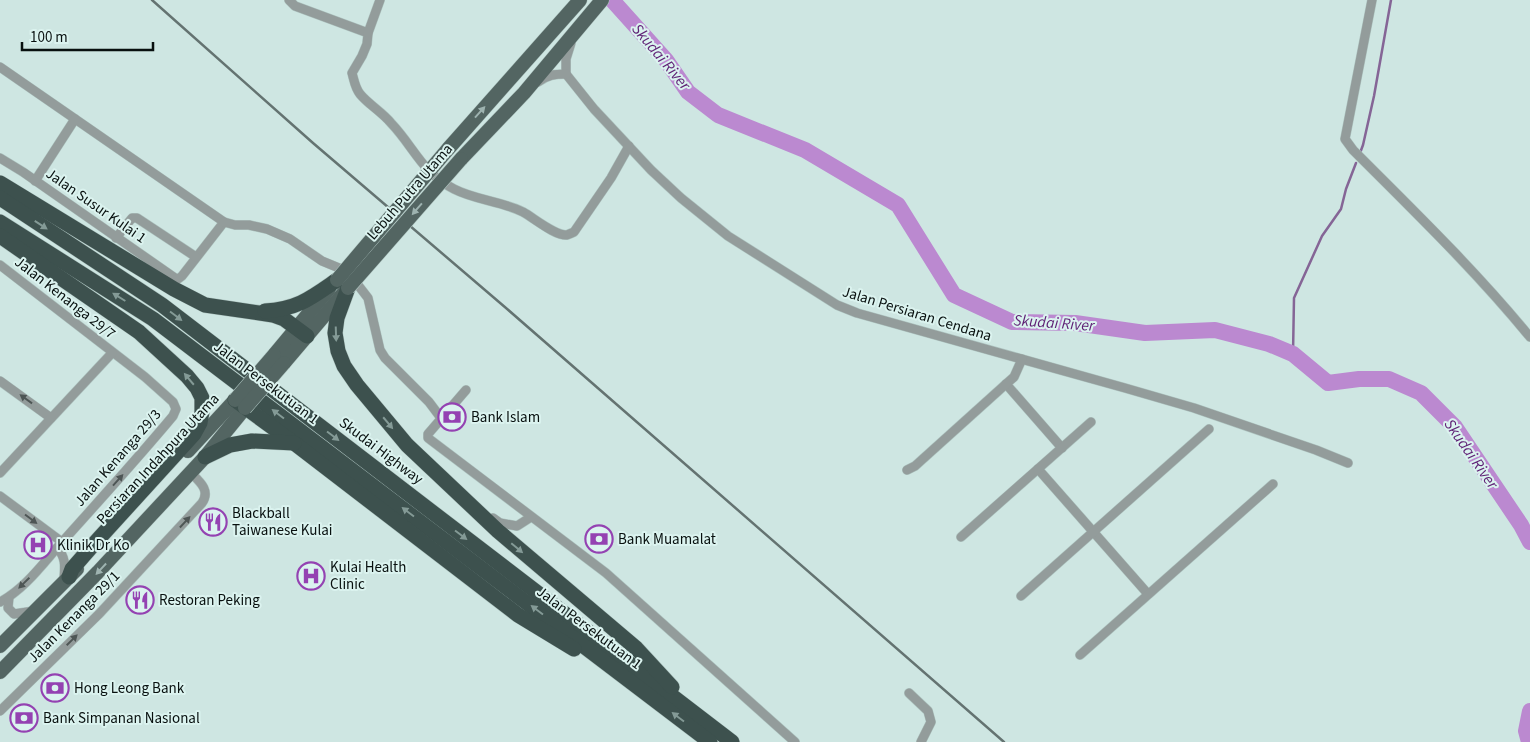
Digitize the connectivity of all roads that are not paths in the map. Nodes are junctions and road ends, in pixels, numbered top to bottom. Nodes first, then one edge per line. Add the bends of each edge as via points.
1 (289, 0) edge
2 (380, 0) edge
3 (580, 0) edge
4 (602, 0) edge
5 (1372, 0) edge
6 (577, 29) junction
7 (368, 32) junction
8 (0, 68) edge
9 (566, 74) junction
10 (524, 93) junction
11 (75, 119) junction
12 (629, 146) junction
13 (0, 158) edge
14 (35, 181) junction
15 (0, 183) edge
16 (0, 198) edge
17 (0, 222) edge
18 (224, 222) junction
19 (0, 236) edge
20 (116, 238) junction
21 (196, 257) junction
22 (141, 262) junction
23 (0, 265) edge
24 (342, 284) junction
25 (251, 312) junction
26 (302, 332) junction
27 (1530, 337) edge
28 (112, 353) junction
29 (1022, 359) junction
30 (0, 381) edge
31 (1006, 384) junction
32 (466, 390) dead end
33 (240, 404) junction
34 (51, 418) junction
35 (441, 418) junction
36 (1091, 422) dead end
37 (1209, 429) dead end
38 (294, 444) junction
39 (1062, 448) junction
40 (205, 457) junction
41 (1348, 463) dead end
42 (1038, 469) junction
43 (435, 470) junction
44 (907, 470) dead end
45 (190, 472) junction
46 (0, 473) edge
47 (1273, 484) dead end
48 (0, 496) edge
49 (531, 516) junction
50 (1093, 532) junction
51 (961, 537) dead end
52 (59, 545) junction
53 (92, 545) junction
54 (66, 580) junction
55 (1148, 594) junction
56 (1021, 596) dead end
57 (9, 597) junction
58 (0, 602) edge
59 (36, 611) junction
60 (0, 646) edge
61 (1080, 655) dead end
62 (0, 672) edge
63 (646, 693) junction
64 (910, 693) dead end
65 (0, 711) edge
66 (698, 716) junction
67 (710, 742) edge
68 (732, 742) edge
69 (795, 742) edge
70 (921, 742) edge

1 - 7 street via 295,6
2 - 7 street
24 -> 3 main road, Lebuh Putra Utama, bridge via 448,149
4 - 6 main road, Lebuh Putra Utama
5 - 27 street via 1344,139
6 - 9 street via 568,48
6 - 10 main road, Lebuh Putra Utama
7 - 12 street via 364,50 352,73 360,94 403,135 424,167 454,190 511,207 567,235 574,232
8 - 11 street
9 - 10 street via 545,77
9 - 12 street, Jalan Persiaran Cendana
10 -> 24 main road, Lebuh Putra Utama, bridge
11 - 14 street
11 - 18 street
12 - 29 street, Jalan Persiaran Cendana via 681,198 728,236 837,305
13 - 14 street, Jalan Susur Kulai 1
14 - 20 street, Jalan Susur Kulai 1
15 - 22 highway
16 -> 66 highway, Skudai Highway via 162,305
63 -> 17 highway, Jalan Persekutuan 1 via 153,319
18 - 21 street
18 - 35 street via 267,229 290,239 351,276 368,298 380,350
53 -> 19 highway via 194,434 200,423 202,398 188,376 139,332
20 - 21 street via 132,218 137,218
20 - 22 street, Jalan Susur Kulai 1
21 - 22 street, Jalan Susur Kulai 1 via 178,279
22 - 25 highway via 174,289 205,305
23 - 28 street, Jalan Kenanga 29/7
24 - 25 highway via 282,310
24 - 26 main road, Lebuh Putra Utama
24 -> 43 highway via 334,333 344,366 407,445
25 - 26 highway via 284,319
26 - 33 main road, Lebuh Putra Utama, bridge
28 - 34 street
52 -> 28 street, Jalan Kenanga 29/3 via 120,479 176,409 173,402
29 - 31 street via 1014,377
29 - 41 street, Jalan Persiaran Cendana via 1194,408
34 -> 30 street
31 - 39 street
31 - 44 street
32 - 35 street
33 - 38 highway
33 - 40 main road, Persiaran Indahpura Utama
33 - 54 main road, Persiaran Indahpura Utama
34 - 46 street
35 - 49 street via 428,438
36 - 39 street
37 - 50 street
38 - 40 highway via 252,441 230,445
38 - 63 highway via 518,615
39 - 42 street
40 - 45 main road, Persiaran Indahpura Utama
42 - 50 street
42 - 51 street
43 - 49 street via 500,524 517,526
43 -> 66 highway via 498,531 636,648
45 -> 62 main road, Persiaran Indahpura Utama
65 -> 45 street, Jalan Kenanga 29/1 via 99,614 202,504 205,489
47 - 55 street
48 -> 52 street
49 - 69 street via 606,573
50 - 55 street
50 - 56 street
52 - 53 street via 72,548
52 - 54 street via 65,561
52 -> 57 street
53 - 54 highway
54 - 59 main road, Persiaran Indahpura Utama
55 - 61 street
57 - 58 street
57 - 59 street via 8,608 14,614
59 - 60 main road, Persiaran Indahpura Utama
67 -> 63 highway
64 - 70 street via 928,711 931,722
66 - 68 highway, Skudai Highway

